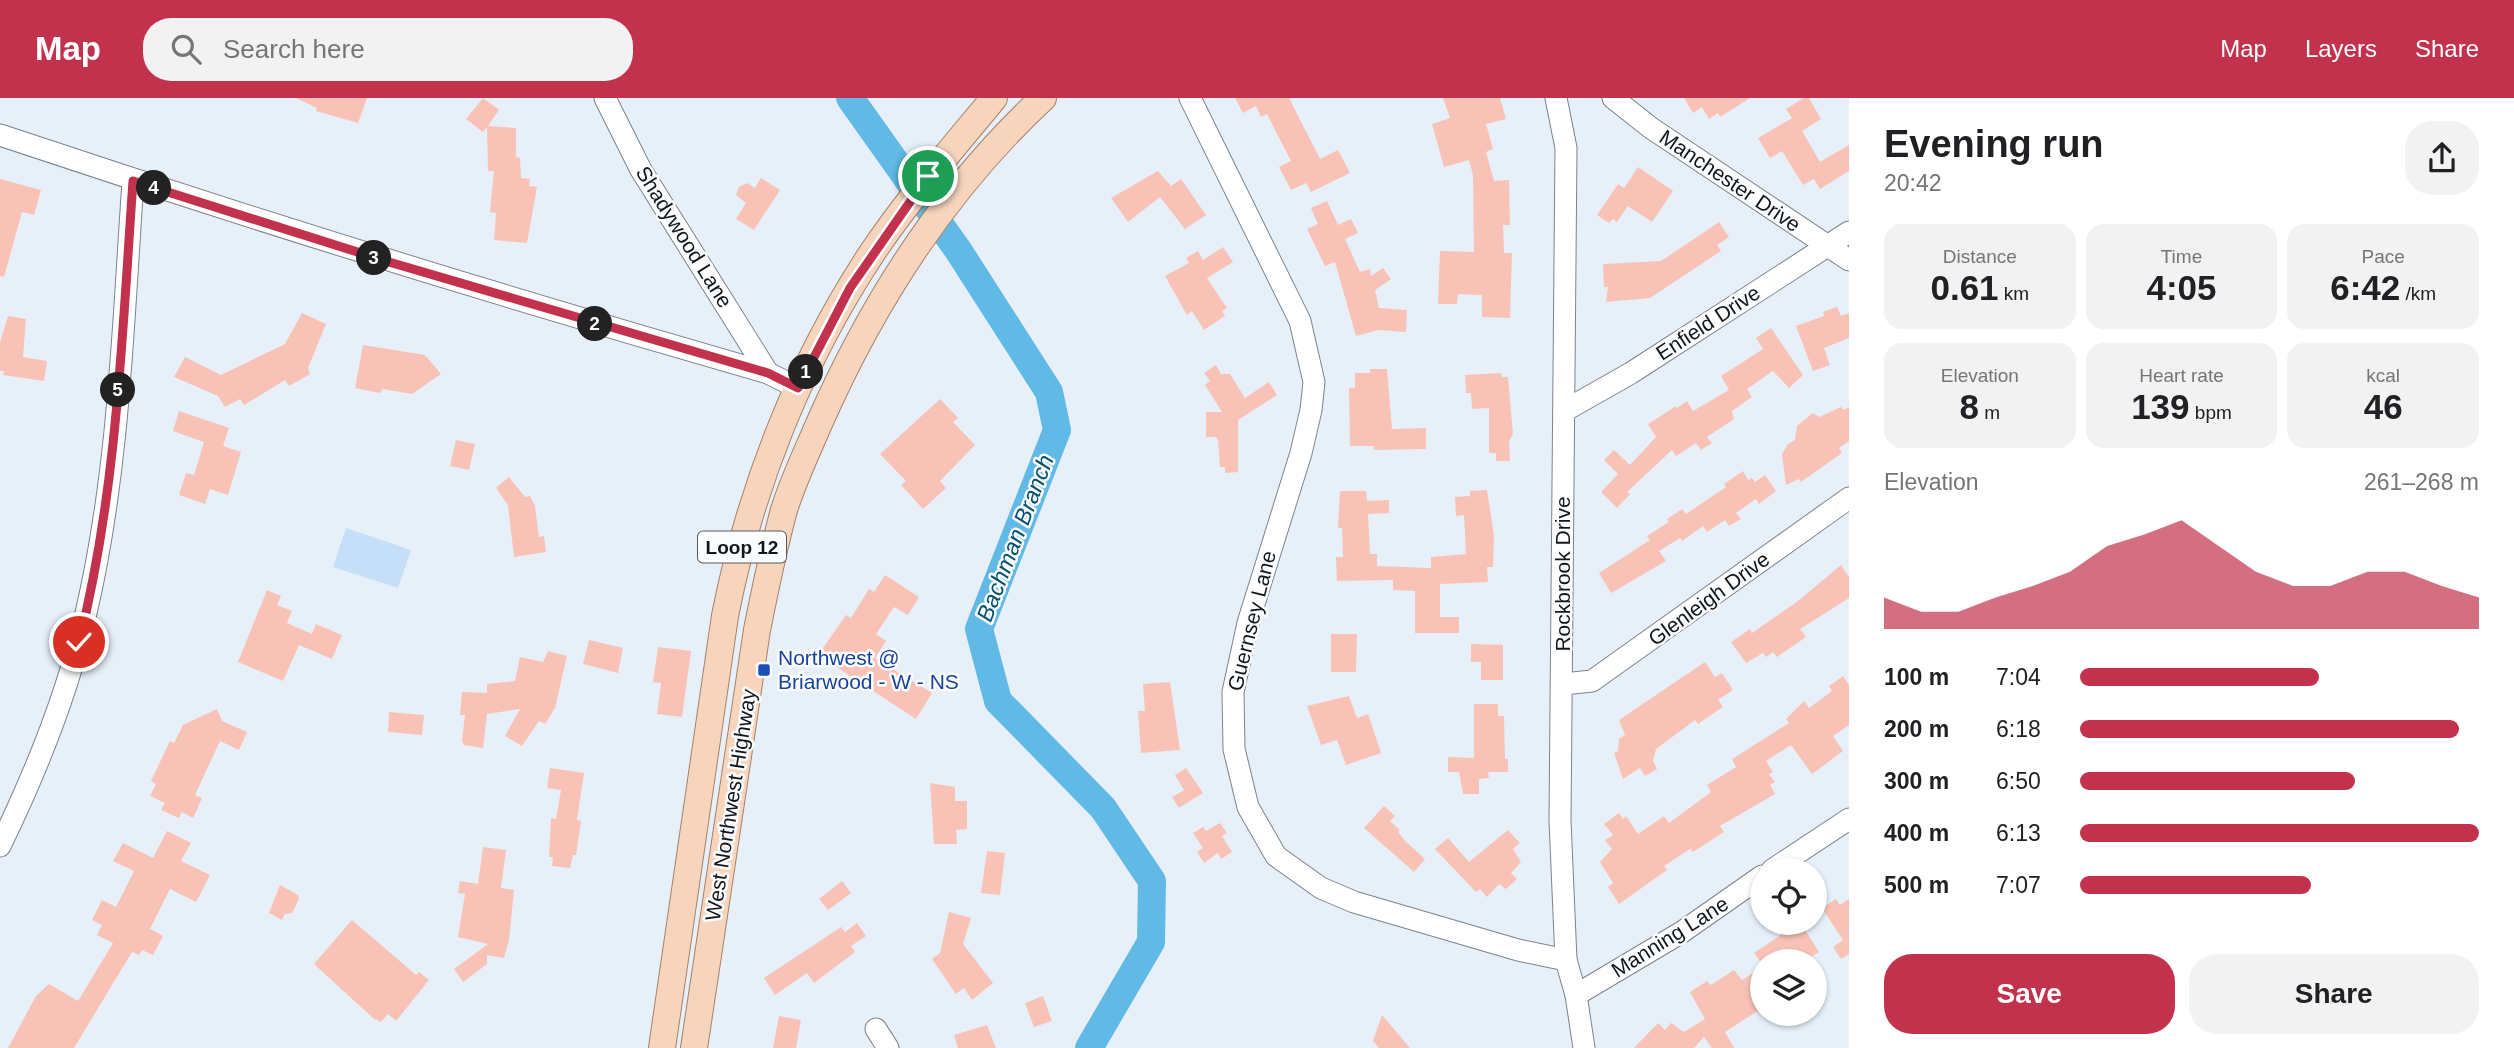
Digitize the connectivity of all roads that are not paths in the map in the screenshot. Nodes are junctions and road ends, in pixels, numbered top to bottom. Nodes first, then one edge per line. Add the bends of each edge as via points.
1 (606, 98) edge
2 (1042, 98) edge
3 (1190, 98) edge
4 (1556, 98) edge
5 (1613, 98) edge
6 (990, 102) edge
7 (0, 135) edge
8 (133, 181) junction
9 (1849, 232) edge
10 (1828, 246) junction
11 (1849, 260) edge
12 (768, 373) junction
13 (798, 388) junction
14 (828, 403) junction
15 (1564, 411) junction
16 (1849, 498) edge
17 (1563, 684) junction
18 (1849, 819) edge
19 (692, 837) junction
20 (725, 842) junction
21 (0, 846) edge
22 (1790, 858) edge
23 (1750, 884) edge
24 (1566, 960) junction
25 (1576, 995) junction
26 (876, 1029) dead end
27 (662, 1048) edge
28 (694, 1048) edge
29 (888, 1048) edge
30 (1584, 1048) edge

1 - 12 street, Shadywood Lane via 641,170
2 - 14 main road, West Northwest Highway / Loop 12 via 940,215 891,284
3 - 24 street, Guernsey Lane via 1300,321 1314,382 1301,453 1248,623 1233,692 1234,749 1248,807 1276,856 1321,888 1451,930
4 - 15 street, Rockbrook Drive via 1566,148
5 - 10 street, Manchester Drive
6 - 13 main road, West Northwest Highway / Loop 12 via 895,220 850,288
7 - 8 street
8 - 12 street via 402,267
8 - 21 street via 117,405 93,579 79,642 43,750
9 - 10 street, Enfield Drive
10 - 11 street, Manchester Drive
10 - 15 street, Enfield Drive
12 - 13 street
13 - 14 main road
13 - 19 main road, West Northwest Highway / Loop 12 via 764,473 732,581
14 - 20 main road, West Northwest Highway / Loop 12 via 789,496 770,564
15 - 17 street, Rockbrook Drive
16 - 17 street, Glenleigh Drive via 1592,681
17 - 24 street, Rockbrook Drive via 1560,821
18 - 22 street
19 - 20 main road
19 - 27 main road, West Northwest Highway / Loop 12
20 - 28 main road, West Northwest Highway / Loop 12
23 - 25 street, Manning Lane via 1682,932
24 - 25 street, Rockbrook Drive
25 - 30 street, Rockbrook Drive
26 - 29 street

